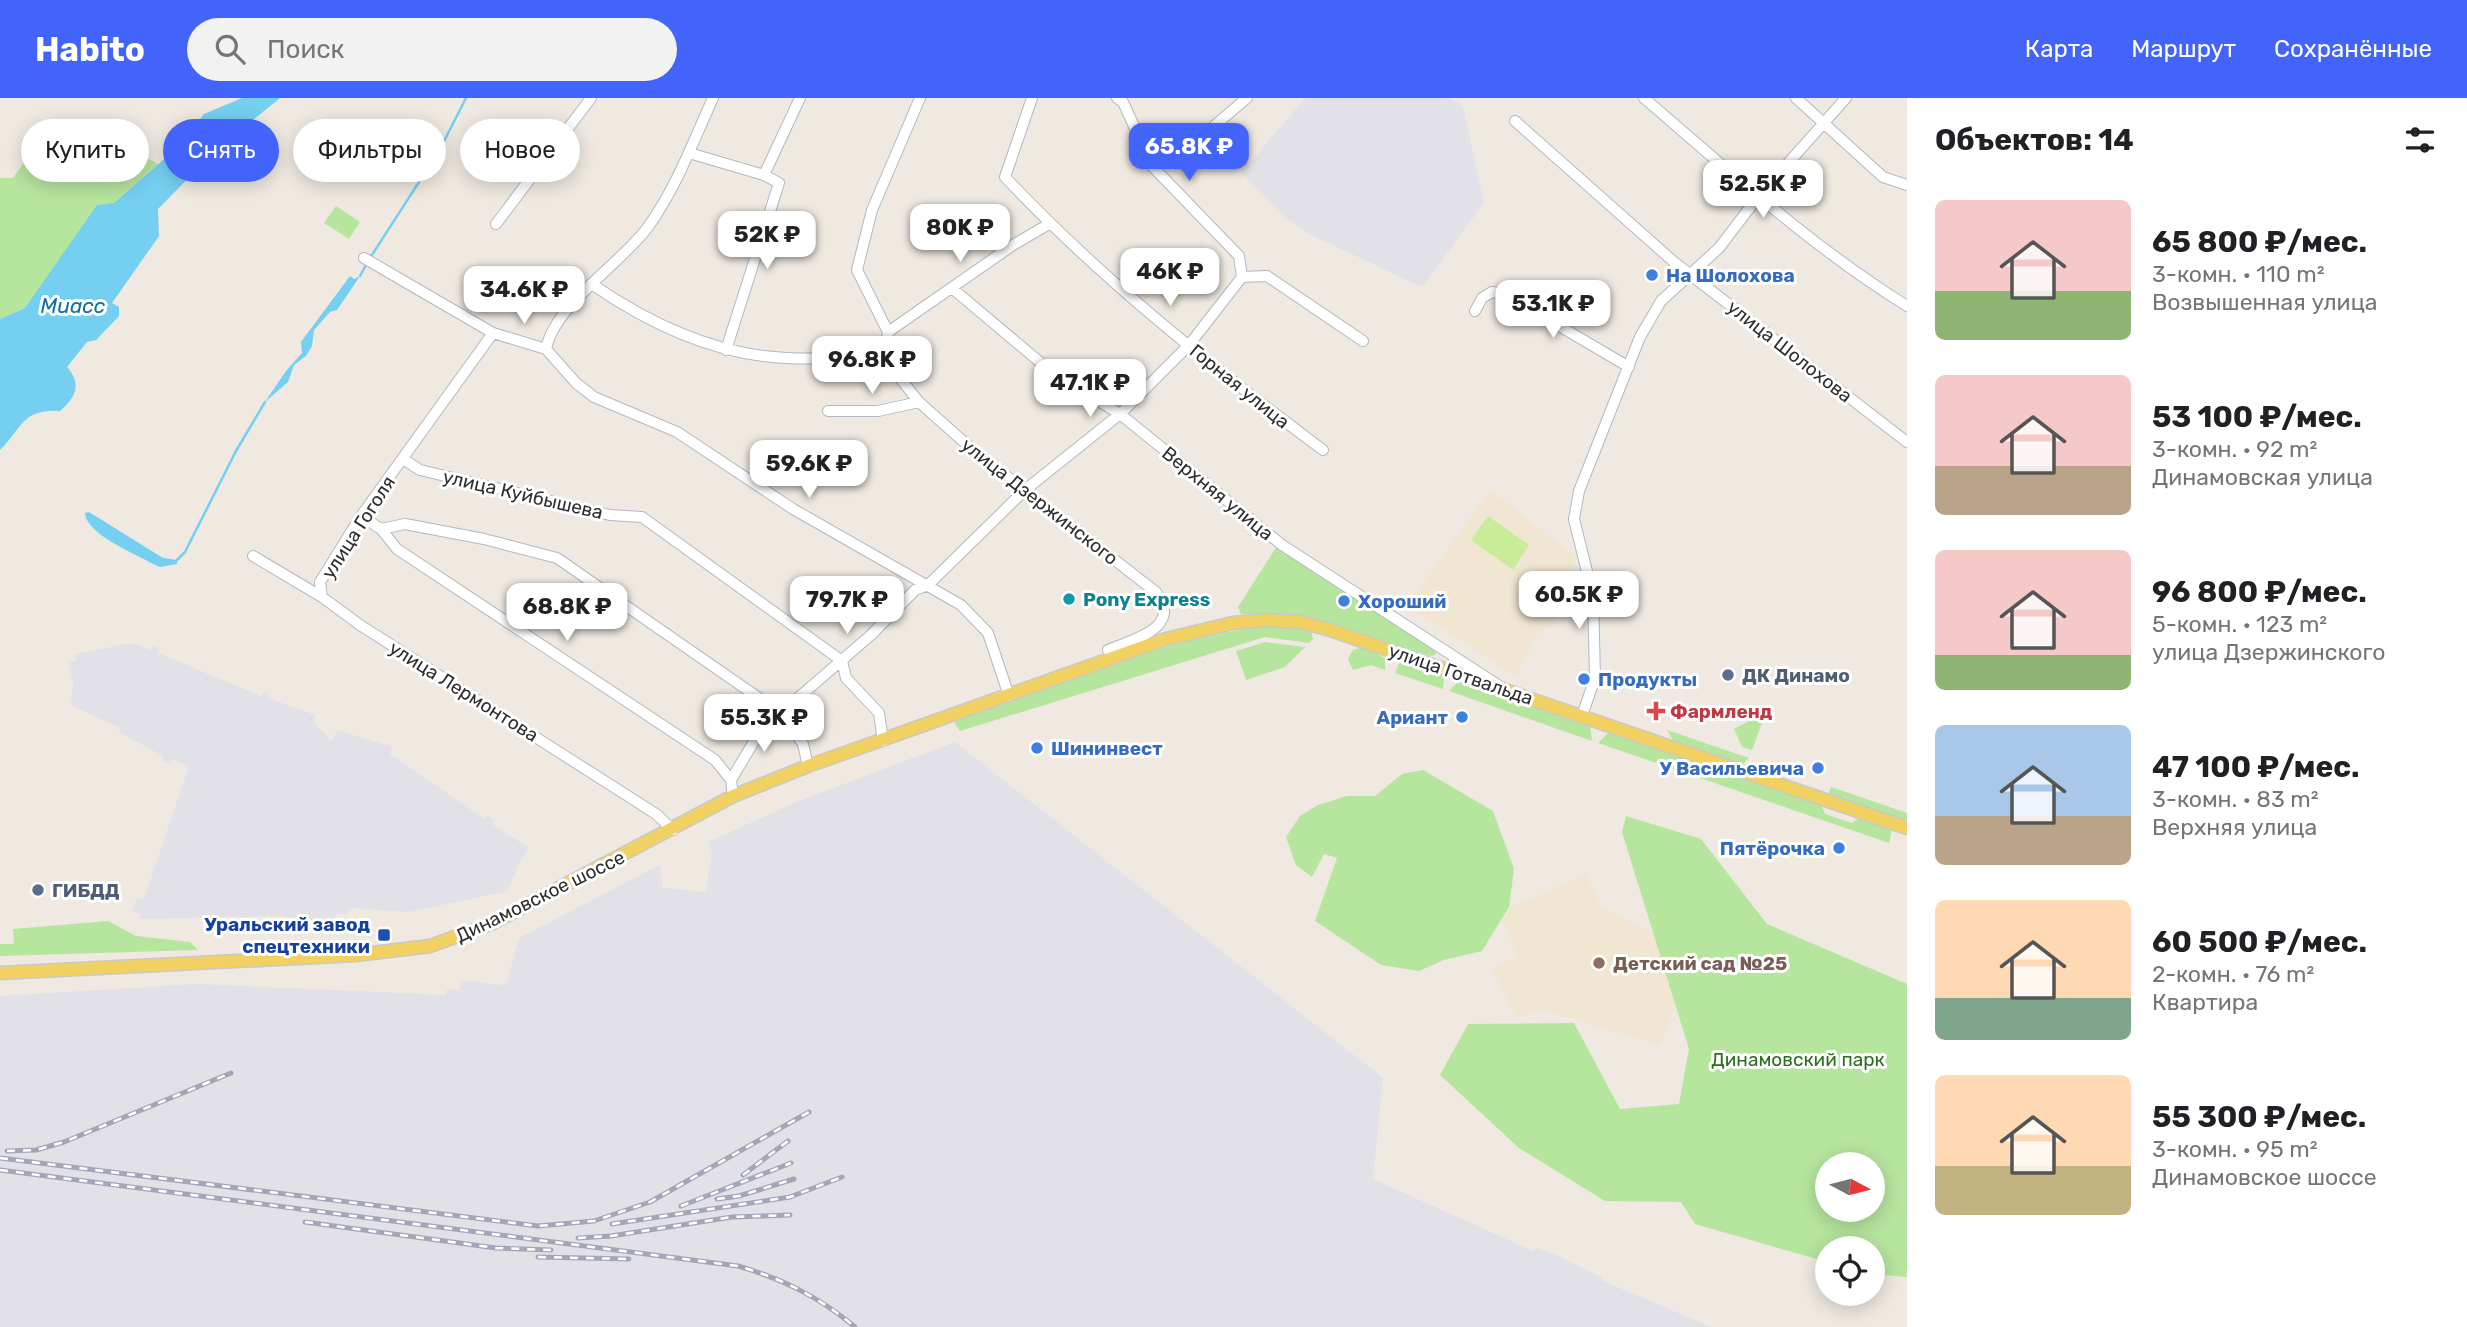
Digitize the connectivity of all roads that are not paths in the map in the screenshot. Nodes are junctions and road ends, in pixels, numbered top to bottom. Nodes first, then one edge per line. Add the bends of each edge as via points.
1 (591, 98) edge
2 (713, 98) edge
3 (800, 98) edge
4 (920, 98) edge
5 (1032, 98) edge
6 (1247, 98) edge
7 (1644, 98) edge
8 (1796, 98) edge
9 (1846, 98) edge
10 (1122, 99) edge
11 (1515, 121) dead end
12 (1825, 122) junction
13 (1214, 126) dead end
14 (689, 153) junction
15 (764, 175) junction
16 (1907, 185) edge
17 (1758, 197) junction
18 (496, 224) dead end
19 (1049, 224) junction
20 (369, 260) dead end
21 (1688, 273) junction
22 (1242, 277) junction
23 (593, 285) junction
24 (953, 289) junction
25 (1907, 306) edge
26 (1475, 311) dead end
27 (888, 332) junction
28 (493, 333) junction
29 (1363, 341) dead end
30 (1189, 345) junction
31 (546, 349) junction
32 (726, 350) junction
33 (883, 357) junction
34 (1629, 367) junction
35 (919, 402) junction
36 (828, 411) dead end
37 (1120, 414) junction
38 (1907, 442) edge
39 (1323, 450) dead end
40 (403, 459) junction
41 (1025, 490) junction
42 (361, 516) junction
43 (381, 529) junction
44 (253, 556) dead end
45 (928, 585) junction
46 (322, 597) junction
47 (1447, 649) junction
48 (1108, 650) dead end
49 (842, 661) junction
50 (1440, 667) junction
51 (1504, 689) junction
52 (1009, 696) junction
53 (782, 714) junction
54 (1582, 716) junction
55 (883, 741) junction
56 (808, 766) junction
57 (731, 780) junction
58 (733, 796) junction
59 (1907, 828) edge
60 (673, 830) junction
61 (0, 973) edge

1 - 18 street
2 - 14 street
3 - 15 street
4 - 27 street via 872,210 857,270
5 - 19 street, Горная улица via 1005,177
6 - 13 street
7 - 17 street
8 - 12 street
9 - 12 street
10 - 22 street via 1152,166 1239,256
11 - 21 street, улица Шолохова
12 - 16 street via 1883,177
12 - 17 street
14 - 15 street
14 - 23 street via 645,231
15 - 32 street via 779,183
17 - 21 street via 1719,248
17 - 25 street via 1857,275
19 - 24 street via 1013,244
19 - 30 street, Горная улица
20 - 28 street
21 - 34 street via 1661,301
21 - 38 street, улица Шолохова
22 - 29 street via 1267,276
22 - 30 street
23 - 31 street via 554,329
23 - 32 street via 653,321
24 - 27 street
24 - 37 street, Верхняя улица via 1054,374
26 - 34 street via 1492,292 1505,294
27 - 33 street
28 - 31 street
28 - 40 street, улица Гоголя
30 - 37 street
30 - 39 street, Горная улица
31 - 45 street via 594,397 677,432 793,509
32 - 33 street via 785,358
33 - 35 street, улица Дзержинского
34 - 54 street via 1579,491 1574,519 1593,596 1595,678
35 - 36 street via 878,411
35 - 41 street, улица Дзержинского
37 - 41 street
37 - 47 street, Верхняя улица via 1282,545
40 - 42 street, улица Гоголя
40 - 49 street, улица Куйбышева via 420,470 610,515 642,517
41 - 45 street
41 - 48 street, улица Дзержинского via 1163,602 1159,625
42 - 43 street
42 - 46 street, улица Гоголя via 320,582
43 - 53 street via 405,524 557,558
43 - 57 street via 397,549 715,760
44 - 46 street, улица Лермонтова
45 - 49 street via 915,590
45 - 52 street via 979,619 995,649
46 - 60 street, улица Лермонтова via 656,814
47 - 50 street
47 - 51 street, Верхняя улица
49 - 53 street
49 - 55 street, улица Куйбышева via 846,678 879,713
50 - 51 main road, улица Готвальда
50 - 52 main road, улица Готвальда via 1327,629 1267,620 1166,639
51 - 54 main road, улица Готвальда
52 - 55 main road, Динамовское шоссе
53 - 56 street via 803,744
53 - 57 street via 756,738
54 - 59 main road, улица Готвальда
55 - 56 main road, Динамовское шоссе
56 - 58 main road, Динамовское шоссе
57 - 58 street
58 - 60 main road, Динамовское шоссе
60 - 61 main road, Динамовское шоссе via 493,923 407,951

